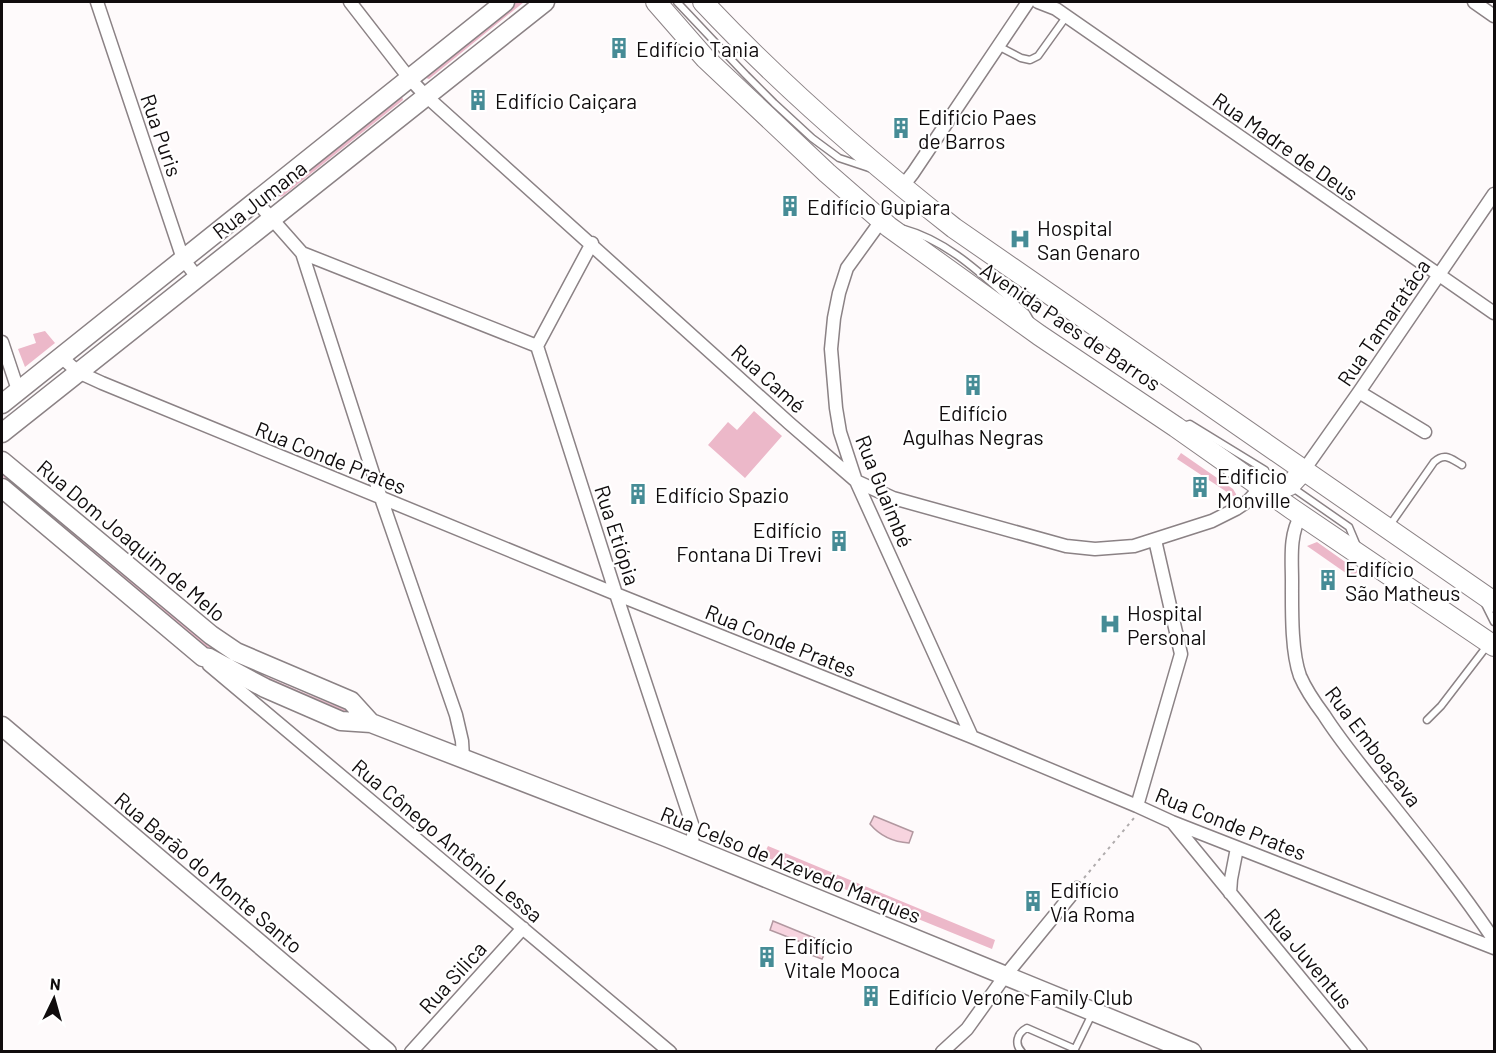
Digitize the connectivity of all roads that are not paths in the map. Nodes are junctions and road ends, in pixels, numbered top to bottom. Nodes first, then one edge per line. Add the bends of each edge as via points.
1 (96, 2) edge
2 (350, 2) edge
3 (505, 2) edge
4 (545, 2) edge
5 (656, 2) edge
6 (677, 2) edge
7 (703, 2) edge
8 (1028, 2) edge
9 (1038, 2) edge
10 (1474, 2) edge
11 (1059, 9) edge
12 (1494, 16) edge
13 (998, 46) junction
14 (410, 78) junction
15 (426, 96) junction
16 (884, 172) junction
17 (902, 187) junction
18 (1494, 194) edge
19 (256, 201) junction
20 (271, 218) junction
21 (885, 224) junction
22 (592, 243) junction
23 (302, 253) junction
24 (183, 259) junction
25 (1438, 274) junction
26 (197, 277) junction
27 (1494, 313) edge
28 (2, 342) edge
29 (537, 346) junction
30 (60, 356) junction
31 (78, 372) junction
32 (18, 390) junction
33 (1359, 392) junction
34 (2, 404) edge
35 (1176, 427) junction
36 (1425, 432) dead end
37 (2, 433) edge
38 (2, 460) edge
39 (1462, 465) dead end
40 (1304, 471) junction
41 (1265, 480) junction
42 (856, 481) junction
43 (1285, 482) junction
44 (2, 488) edge
45 (381, 498) junction
46 (1301, 515) junction
47 (1388, 528) junction
48 (1155, 540) junction
49 (1360, 554) junction
50 (1477, 590) junction
51 (616, 594) junction
52 (1494, 602) edge
53 (1494, 622) edge
54 (1492, 644) edge
55 (236, 652) joint
56 (203, 657) junction
57 (1427, 720) dead end
58 (371, 723) junction
59 (2, 726) edge
60 (972, 737) junction
61 (463, 758) junction
62 (1137, 806) junction
63 (1172, 822) junction
64 (691, 847) junction
65 (1237, 848) junction
66 (1077, 888) road end
67 (1230, 894) junction
68 (523, 928) junction
69 (1494, 940) edge
70 (1494, 948) edge
71 (1005, 976) junction
72 (1094, 1011) junction
73 (1075, 1050) edge
74 (1359, 1050) edge
75 (387, 1052) edge
76 (411, 1052) edge
77 (670, 1052) edge
78 (942, 1052) edge
79 (1022, 1052) edge
80 (1192, 1052) edge

1 - 24 street, Rua Puris
2 - 14 street, Rua Camé
3 - 14 main road, Rua Jumana
4 - 15 main road, Rua Jumana
5 - 21 main road, Avenida Paes de Barros via 705,58
6 - 16 lane via 812,138 839,158
7 - 16 main road, Avenida Paes de Barros via 741,42
8 - 13 street
9 - 11 street, Rua Madre de Deus
10 - 12 street
11 - 13 lane via 1038,56 1030,60 1021,58
11 - 25 street, Rua Madre de Deus
13 - 17 street
14 - 15 street, Rua Camé
14 - 19 main road, Rua Jumana
15 - 20 main road, Rua Jumana
15 - 22 street, Rua Camé
16 - 17 main road, Avenida Paes de Barros
17 - 40 main road, Avenida Paes de Barros via 954,228
18 - 25 street, Rua Tamaratáca
19 - 20 street
19 - 24 main road, Rua Jumana
20 - 23 street
20 - 26 main road, Rua Jumana
21 - 35 main road, Avenida Paes de Barros
21 - 42 street, Rua Guaimbé via 847,268 834,318 831,348 836,408
22 - 29 street
22 - 42 street, Rua Camé
23 - 29 street
23 - 45 street
24 - 26 street, Rua Puris
24 - 30 main road, Rua Jumana
25 - 27 street, Rua Madre de Deus
25 - 33 street, Rua Tamaratáca
26 - 31 main road, Rua Jumana
28 - 32 street
29 - 51 street, Rua Etiópia
30 - 31 street, Rua Conde Prates
30 - 32 main road, Rua Jumana
31 - 37 main road, Rua Jumana
31 - 45 street, Rua Conde Prates
32 - 34 main road, Rua Jumana
33 - 36 street
33 - 40 street, Rua Tamaratáca
35 - 41 main road, Avenida Paes de Barros
35 - 43 main road via 1198,432 1268,482 1284,487
38 - 55 main road, Rua Dom Joaquim de Melo
39 - 47 lane via 1440,456
40 - 43 main road
40 - 47 main road, Avenida Paes de Barros
41 - 46 main road, Avenida Paes de Barros
41 - 48 street, Rua Camé via 1236,509
42 - 48 street, Rua Camé via 893,498 1066,546 1095,549
42 - 60 street, Rua Guaimbé
43 - 49 lane via 1349,527
44 - 56 main road, Rua Dom Joaquim de Melo
45 - 51 street, Rua Conde Prates
45 - 61 street via 456,715
46 - 49 main road, Avenida Paes de Barros
46 - 69 street, Rua Emboaçava via 1294,534 1292,573 1300,677 1341,740 1449,876
47 - 50 main road, Avenida Paes de Barros
48 - 62 street via 1181,654
49 - 54 main road, Avenida Paes de Barros
50 - 52 main road, Avenida Paes de Barros
50 - 53 lane
51 - 60 street, Rua Conde Prates
51 - 64 street, Rua Etiópia via 694,830
54 - 57 lane
55 - 58 main road, Rua Celso de Azevedo Marques via 351,701
56 - 58 main road, Rua Celso de Azevedo Marques via 340,721
56 - 68 street, Rua Cônego Antônio Lessa
58 - 61 main road, Rua Celso de Azevedo Marques
59 - 75 main road, Rua Barão do Monte Santo
60 - 62 street, Rua Conde Prates
61 - 64 main road, Rua Celso de Azevedo Marques
62 - 63 street, Rua Conde Prates
63 - 65 street, Rua Conde Prates
63 - 67 street, Rua Juventus
64 - 71 main road, Rua Celso de Azevedo Marques
65 - 67 street
65 - 70 street, Rua Conde Prates
66 - 71 street
67 - 74 street, Rua Juventus
68 - 76 street, Rua Silica
68 - 77 street, Rua Cônego Antônio Lessa
71 - 72 main road, Rua Celso de Azevedo Marques
71 - 78 street via 967,1029
72 - 73 lane
72 - 80 main road, Rua Celso de Azevedo Marques
73 - 79 lane via 1027,1028 1017,1042

